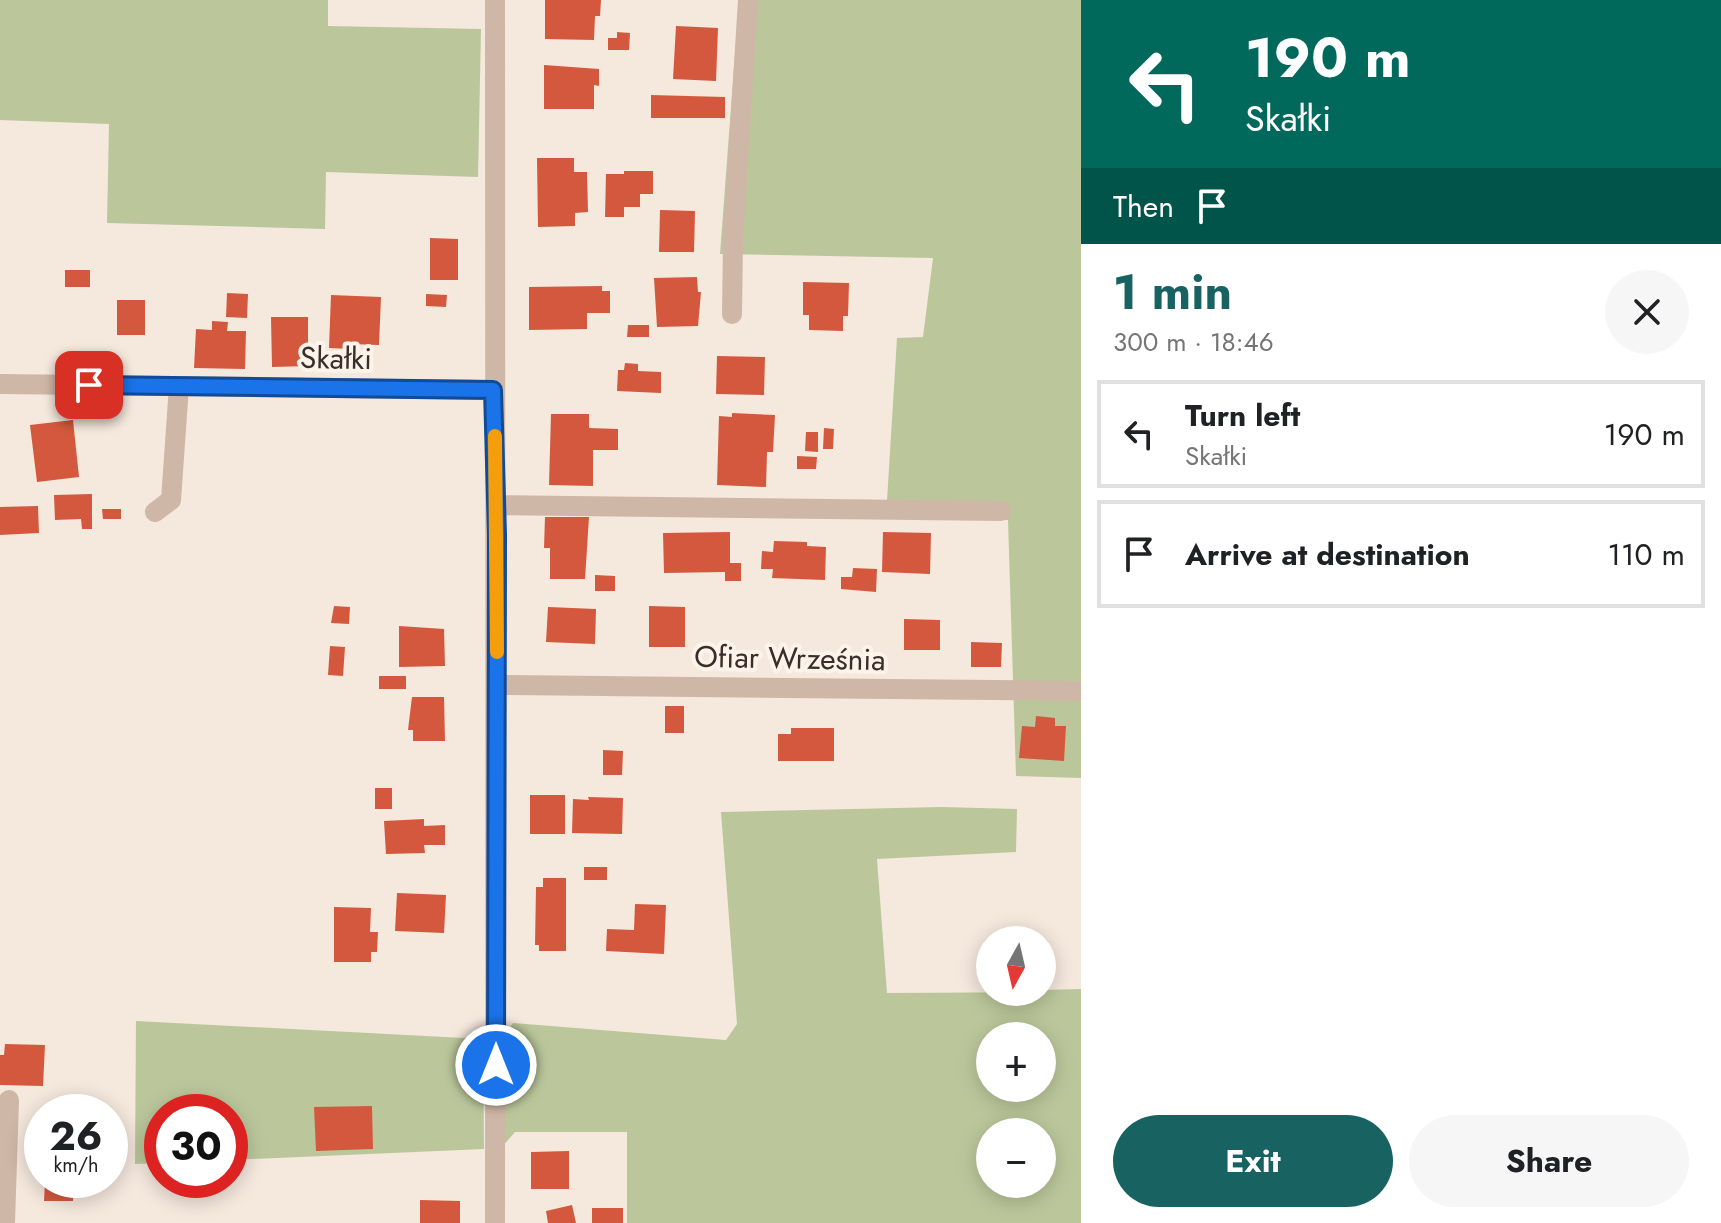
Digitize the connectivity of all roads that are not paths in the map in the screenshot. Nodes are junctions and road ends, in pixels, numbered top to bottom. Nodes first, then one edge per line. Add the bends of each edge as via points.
1 (495, 0) edge
2 (748, 0) edge
3 (732, 314) dead end
4 (0, 384) edge
5 (179, 386) junction
6 (493, 390) junction
7 (497, 505) junction
8 (1001, 511) dead end
9 (155, 512) dead end
10 (498, 685) junction
11 (1081, 691) edge
12 (9, 1100) dead end
13 (5, 1223) edge
14 (495, 1223) edge

1 - 6 street
2 - 3 street
4 - 5 street, Skałki
5 - 6 street, Skałki
5 - 9 street via 171,500
6 - 7 street
7 - 8 street
7 - 10 street
10 - 11 street, Ofiar Września
10 - 14 street
12 - 13 street

